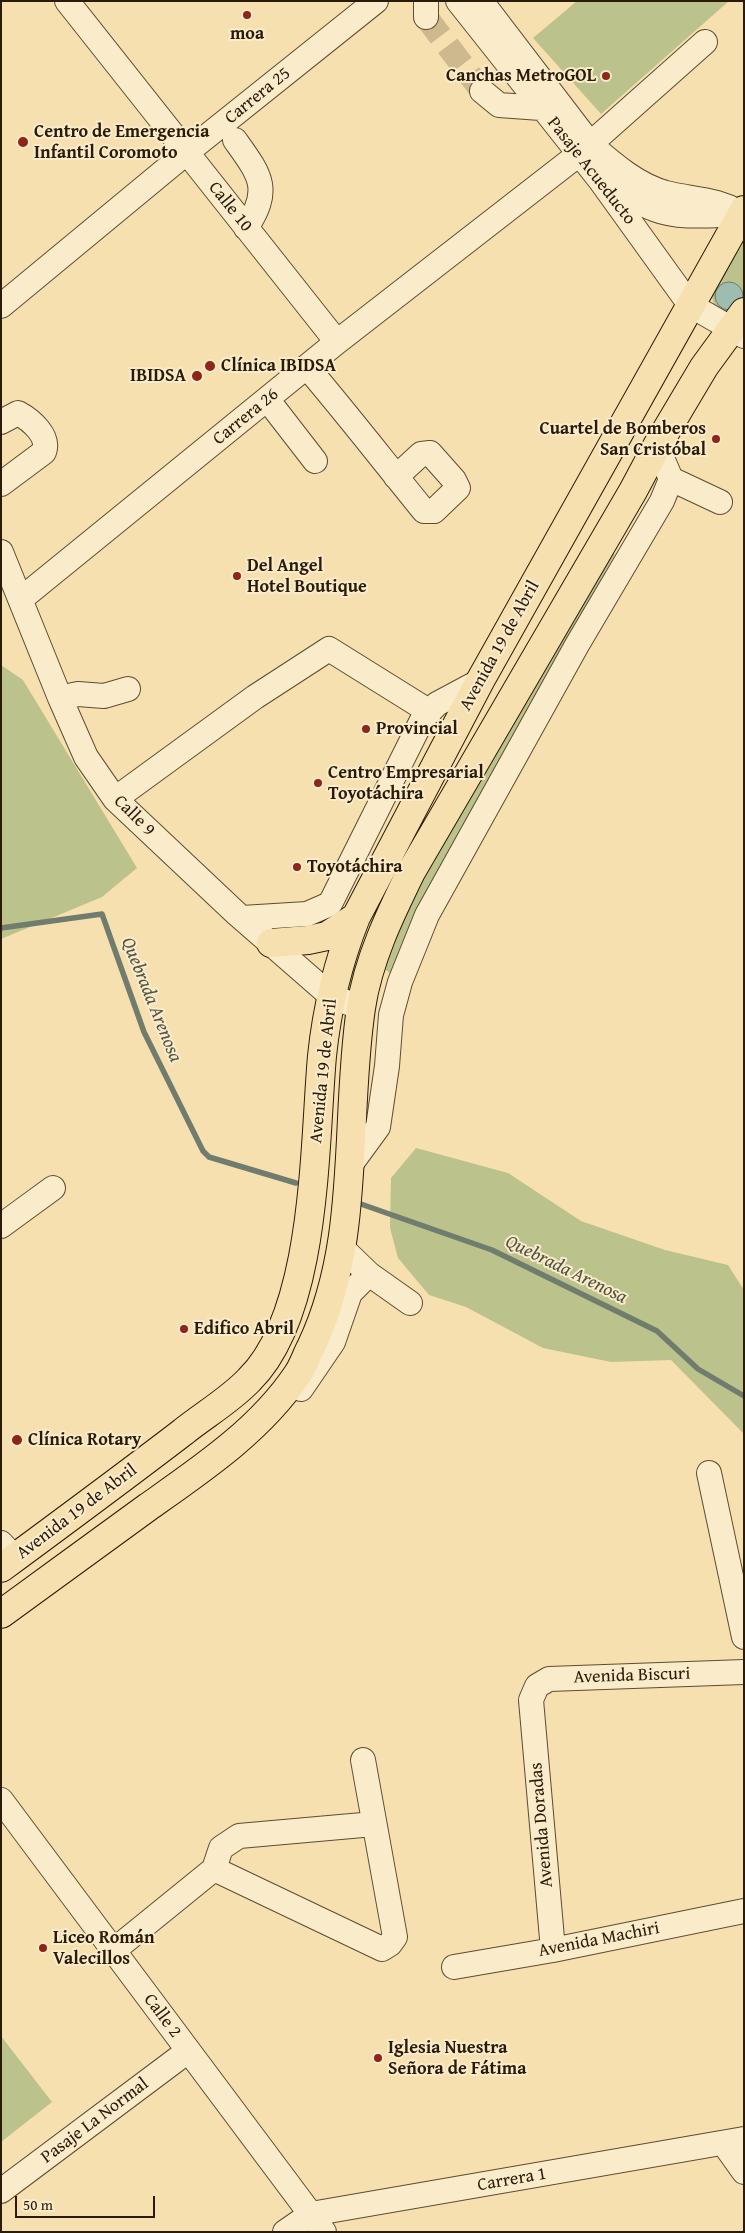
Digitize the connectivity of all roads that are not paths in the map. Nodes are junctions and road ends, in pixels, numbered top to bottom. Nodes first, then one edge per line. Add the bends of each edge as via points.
1 (67, 1) edge
2 (376, 1) edge
3 (458, 1) edge
4 (481, 1) edge
5 (705, 42) dead end
6 (482, 90) tunnel mouth
7 (541, 108) junction
8 (235, 140) dead end
9 (585, 150) junction
10 (186, 153) junction
11 (600, 180) junction
12 (743, 213) edge
13 (246, 228) junction
14 (690, 304) junction
15 (1, 306) edge
16 (741, 327) edge
17 (338, 342) junction
18 (307, 367) junction
19 (267, 399) junction
20 (1, 422) edge
21 (657, 446) junction
22 (315, 461) dead end
23 (396, 477) dead end
24 (671, 479) junction
25 (1, 484) edge
26 (720, 502) dead end
27 (1, 552) edge
28 (21, 599) junction
29 (480, 681) junction
30 (128, 689) dead end
31 (60, 698) junction
32 (430, 712) junction
33 (115, 799) junction
34 (356, 917) junction
35 (242, 918) junction
36 (271, 943) junction
37 (331, 996) junction
38 (361, 1008) junction
39 (351, 1164) junction
40 (53, 1188) dead end
41 (1, 1226) edge
42 (342, 1248) junction
43 (370, 1274) junction
44 (410, 1303) dead end
45 (283, 1391) junction
46 (709, 1473) dead end
47 (6, 1556) edge
48 (1, 1614) edge
49 (744, 1638) edge
50 (744, 1672) edge
51 (531, 1700) joint
52 (363, 1760) dead end
53 (1, 1800) edge
54 (374, 1824) junction
55 (214, 1869) junction
56 (744, 1911) edge
57 (553, 1950) junction
58 (114, 1951) junction
59 (454, 1967) dead end
60 (188, 2051) junction
61 (734, 2142) edge
62 (744, 2172) edge
63 (1, 2191) edge
64 (318, 2223) edge
65 (285, 2232) edge

1 - 10 street, Calle 10
2 - 10 street, Carrera 25
3 - 7 street, Pasaje Acueducto
4 - 9 street
5 - 9 street, Carrera 26
6 - 7 street via 499,105
7 - 9 street, Pasaje Acueducto
8 - 13 street via 254,167 262,190 258,211
9 - 11 street, Pasaje Acueducto
9 - 12 street via 666,193 708,199
9 - 17 street, Carrera 26
10 - 13 street, Calle 10
10 - 15 street, Carrera 25
11 - 12 street via 654,209 699,216
11 - 14 street, Pasaje Acueducto
12 - 14 main road, Avenida 19 de Abril
13 - 17 street, Calle 10
14 - 16 street, Pasaje Acueducto
14 - 29 main road, Avenida 19 de Abril
16 - 21 main road, Avenida 19 de Abril via 704,368
17 - 18 street, Carrera 26
18 - 19 street, Carrera 26
18 - 23 street
19 - 22 street
19 - 28 street, Carrera 26
20 - 25 street via 18,413 28,418 47,445 44,452
21 - 24 street
21 - 38 main road, Avenida 19 de Abril via 411,872 376,950
24 - 26 street
24 - 39 street via 662,501 577,645 428,916 400,982 392,1015 378,1127
27 - 28 street, Calle 9
28 - 31 street, Calle 9
29 - 32 street via 437,704
29 - 34 main road, Avenida 19 de Abril
30 - 31 street via 104,696 78,694
31 - 33 street, Calle 9 via 86,757
32 - 33 street via 329,649 255,697
32 - 35 street via 423,718 330,904 307,914
33 - 35 street, Calle 9
34 - 36 main road via 327,936
34 - 37 main road, Avenida 19 de Abril via 342,952
35 - 36 street, Calle 9
36 - 37 street, Calle 9
37 - 38 street, Calle 9
37 - 47 main road, Avenida 19 de Abril via 322,1054 309,1220 300,1270 286,1319 270,1352 249,1380 141,1465
38 - 39 main road, Avenida 19 de Abril
39 - 42 main road, Avenida 19 de Abril
40 - 41 street
42 - 43 street
42 - 45 main road, Avenida 19 de Abril via 332,1295 319,1330 297,1374
43 - 44 street
43 - 45 street via 350,1292 333,1342 301,1389
45 - 48 main road, Avenida 19 de Abril via 260,1420 203,1468
46 - 49 street
50 - 51 street, Avenida Biscuri via 549,1680 537,1686
51 - 57 street, Avenida Doradas
52 - 54 street
53 - 58 street, Calle 2
54 - 55 street via 239,1836 221,1848
54 - 55 street via 395,1937 382,1949
55 - 58 street
56 - 57 street, Avenida Machiri
57 - 59 street, Avenida Machiri
58 - 60 street, Calle 2
60 - 63 street, Pasaje La Normal
60 - 64 street, Calle 2
61 - 62 street
61 - 64 street, Carrera 1
64 - 65 street, Carrera 1

